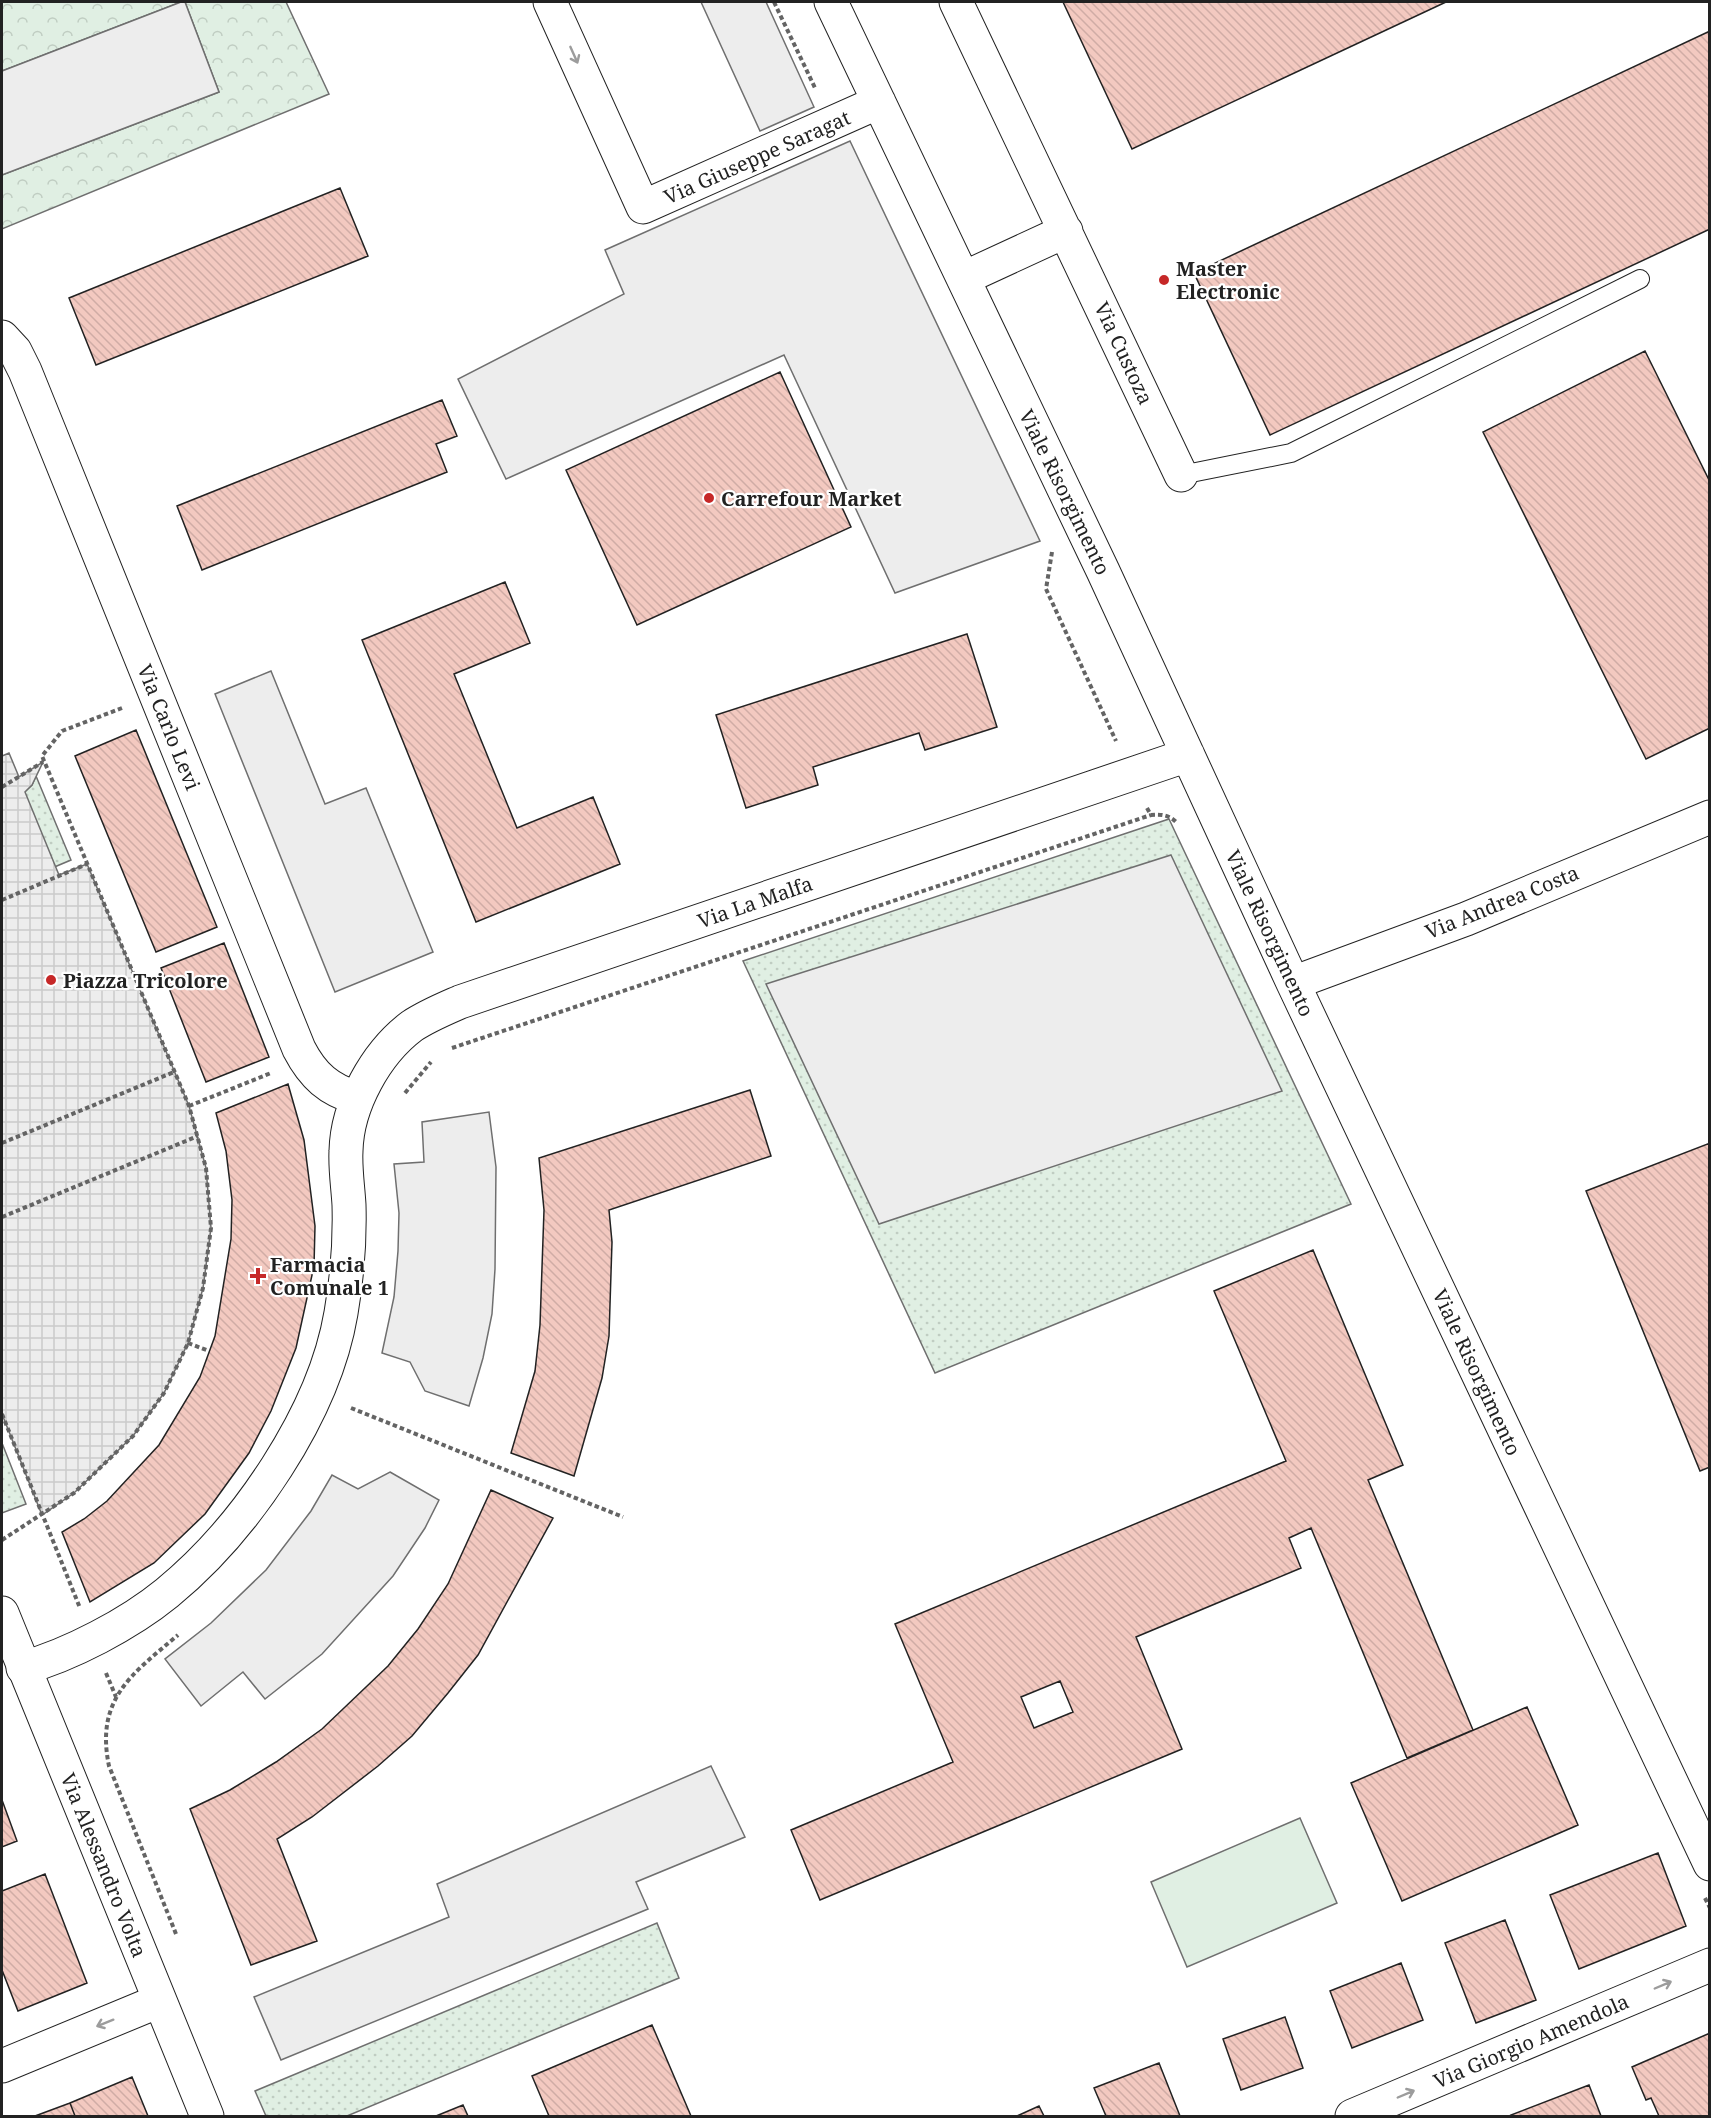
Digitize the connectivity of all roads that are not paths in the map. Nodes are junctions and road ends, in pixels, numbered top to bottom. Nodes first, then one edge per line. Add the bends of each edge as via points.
1 (550, 2) edge
2 (831, 2) edge
3 (956, 2) edge
4 (879, 102) junction
5 (1066, 231) junction
6 (964, 278) junction
7 (1640, 279) dead end
8 (2, 337) edge
9 (1181, 475) joint
10 (1188, 755) junction
11 (1710, 817) edge
12 (1293, 983) junction
13 (357, 1098) junction
14 (2, 1612) edge
15 (23, 1668) junction
16 (1710, 1864) edge
17 (1710, 1965) edge
18 (159, 2001) junction
19 (2, 2066) edge
20 (207, 2116) edge
21 (1352, 2116) edge

1 -> 4 street, Via Giuseppe Saragat via 643,207
2 - 4 street, Viale Risorgimento
3 - 5 street, Via Custoza
4 - 6 street, Viale Risorgimento
5 - 6 street
5 - 9 street, Via Custoza
6 - 10 street, Viale Risorgimento
7 - 9 lane via 1291,453
8 - 13 street, Via Carlo Levi via 25,371 304,1060 317,1078
10 - 12 street, Viale Risorgimento
10 - 13 street, Via La Malfa via 460,1002 431,1015 392,1044
11 - 12 street, Via Andrea Costa via 1466,919
12 - 16 street, Viale Risorgimento
13 - 15 street, Via La Malfa via 346,1151 349,1208 340,1315 316,1394 298,1430 266,1482 200,1564 166,1594 131,1619 46,1662
14 - 15 street, Via Alessandro Volta
15 - 18 street, Via Alessandro Volta
21 -> 17 street, Via Giorgio Amendola
18 -> 19 street
18 - 20 street, Via Alessandro Volta

